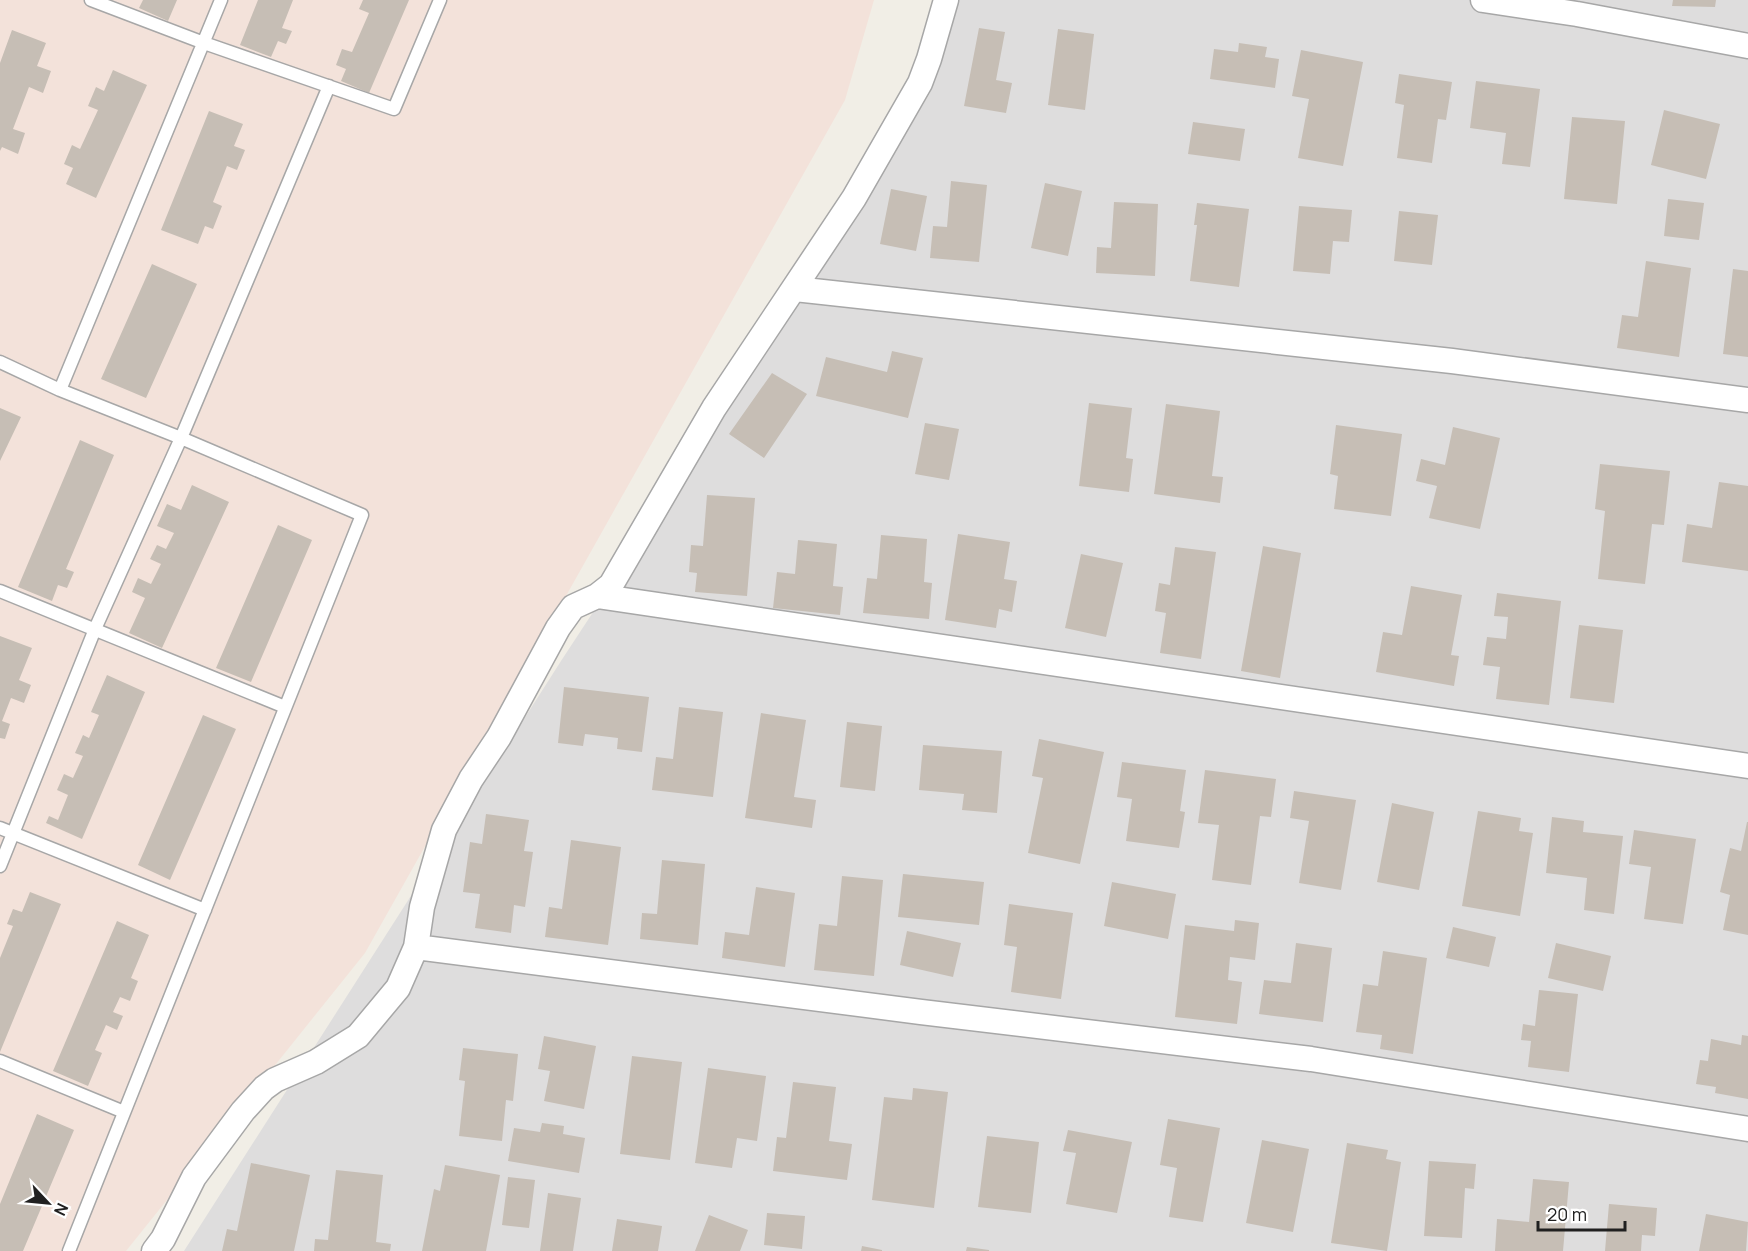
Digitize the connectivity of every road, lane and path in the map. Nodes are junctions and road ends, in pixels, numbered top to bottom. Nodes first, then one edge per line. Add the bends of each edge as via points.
1 (91, 0) edge
2 (221, 0) edge
3 (440, 0) edge
4 (946, 0) edge
5 (1483, 0) edge
6 (204, 43) junction
7 (1748, 46) edge
8 (329, 86) junction
9 (795, 289) junction
10 (0, 362) edge
11 (60, 390) junction
12 (1748, 400) edge
13 (181, 438) junction
14 (0, 591) edge
15 (597, 596) junction
16 (95, 630) junction
17 (285, 707) junction
18 (1748, 766) edge
19 (0, 828) edge
20 (14, 834) junction
21 (0, 866) edge
22 (205, 910) junction
23 (416, 947) junction
24 (0, 1061) edge
25 (124, 1112) junction
26 (1748, 1129) edge
27 (69, 1251) edge
28 (154, 1251) edge

1 - 6 lane
2 - 6 lane
3 - 8 lane via 394,109
4 - 9 street via 920,82 854,198
5 - 7 street
6 - 8 lane
6 - 11 lane
8 - 13 lane
9 - 12 street via 1452,361
9 - 15 street via 714,408 611,585
10 - 11 lane
11 - 13 lane
13 - 16 lane
13 - 17 lane via 362,515
14 - 16 lane
15 - 18 street
15 - 23 street via 573,607 558,628 444,830 422,908
16 - 17 lane
16 - 20 lane
17 - 22 lane
19 - 20 lane
20 - 21 lane
20 - 22 lane
22 - 25 lane
23 - 26 street via 1311,1059
23 - 28 street via 398,988 358,1036 316,1062 276,1080 243,1111 194,1177
24 - 25 lane
25 - 27 lane

